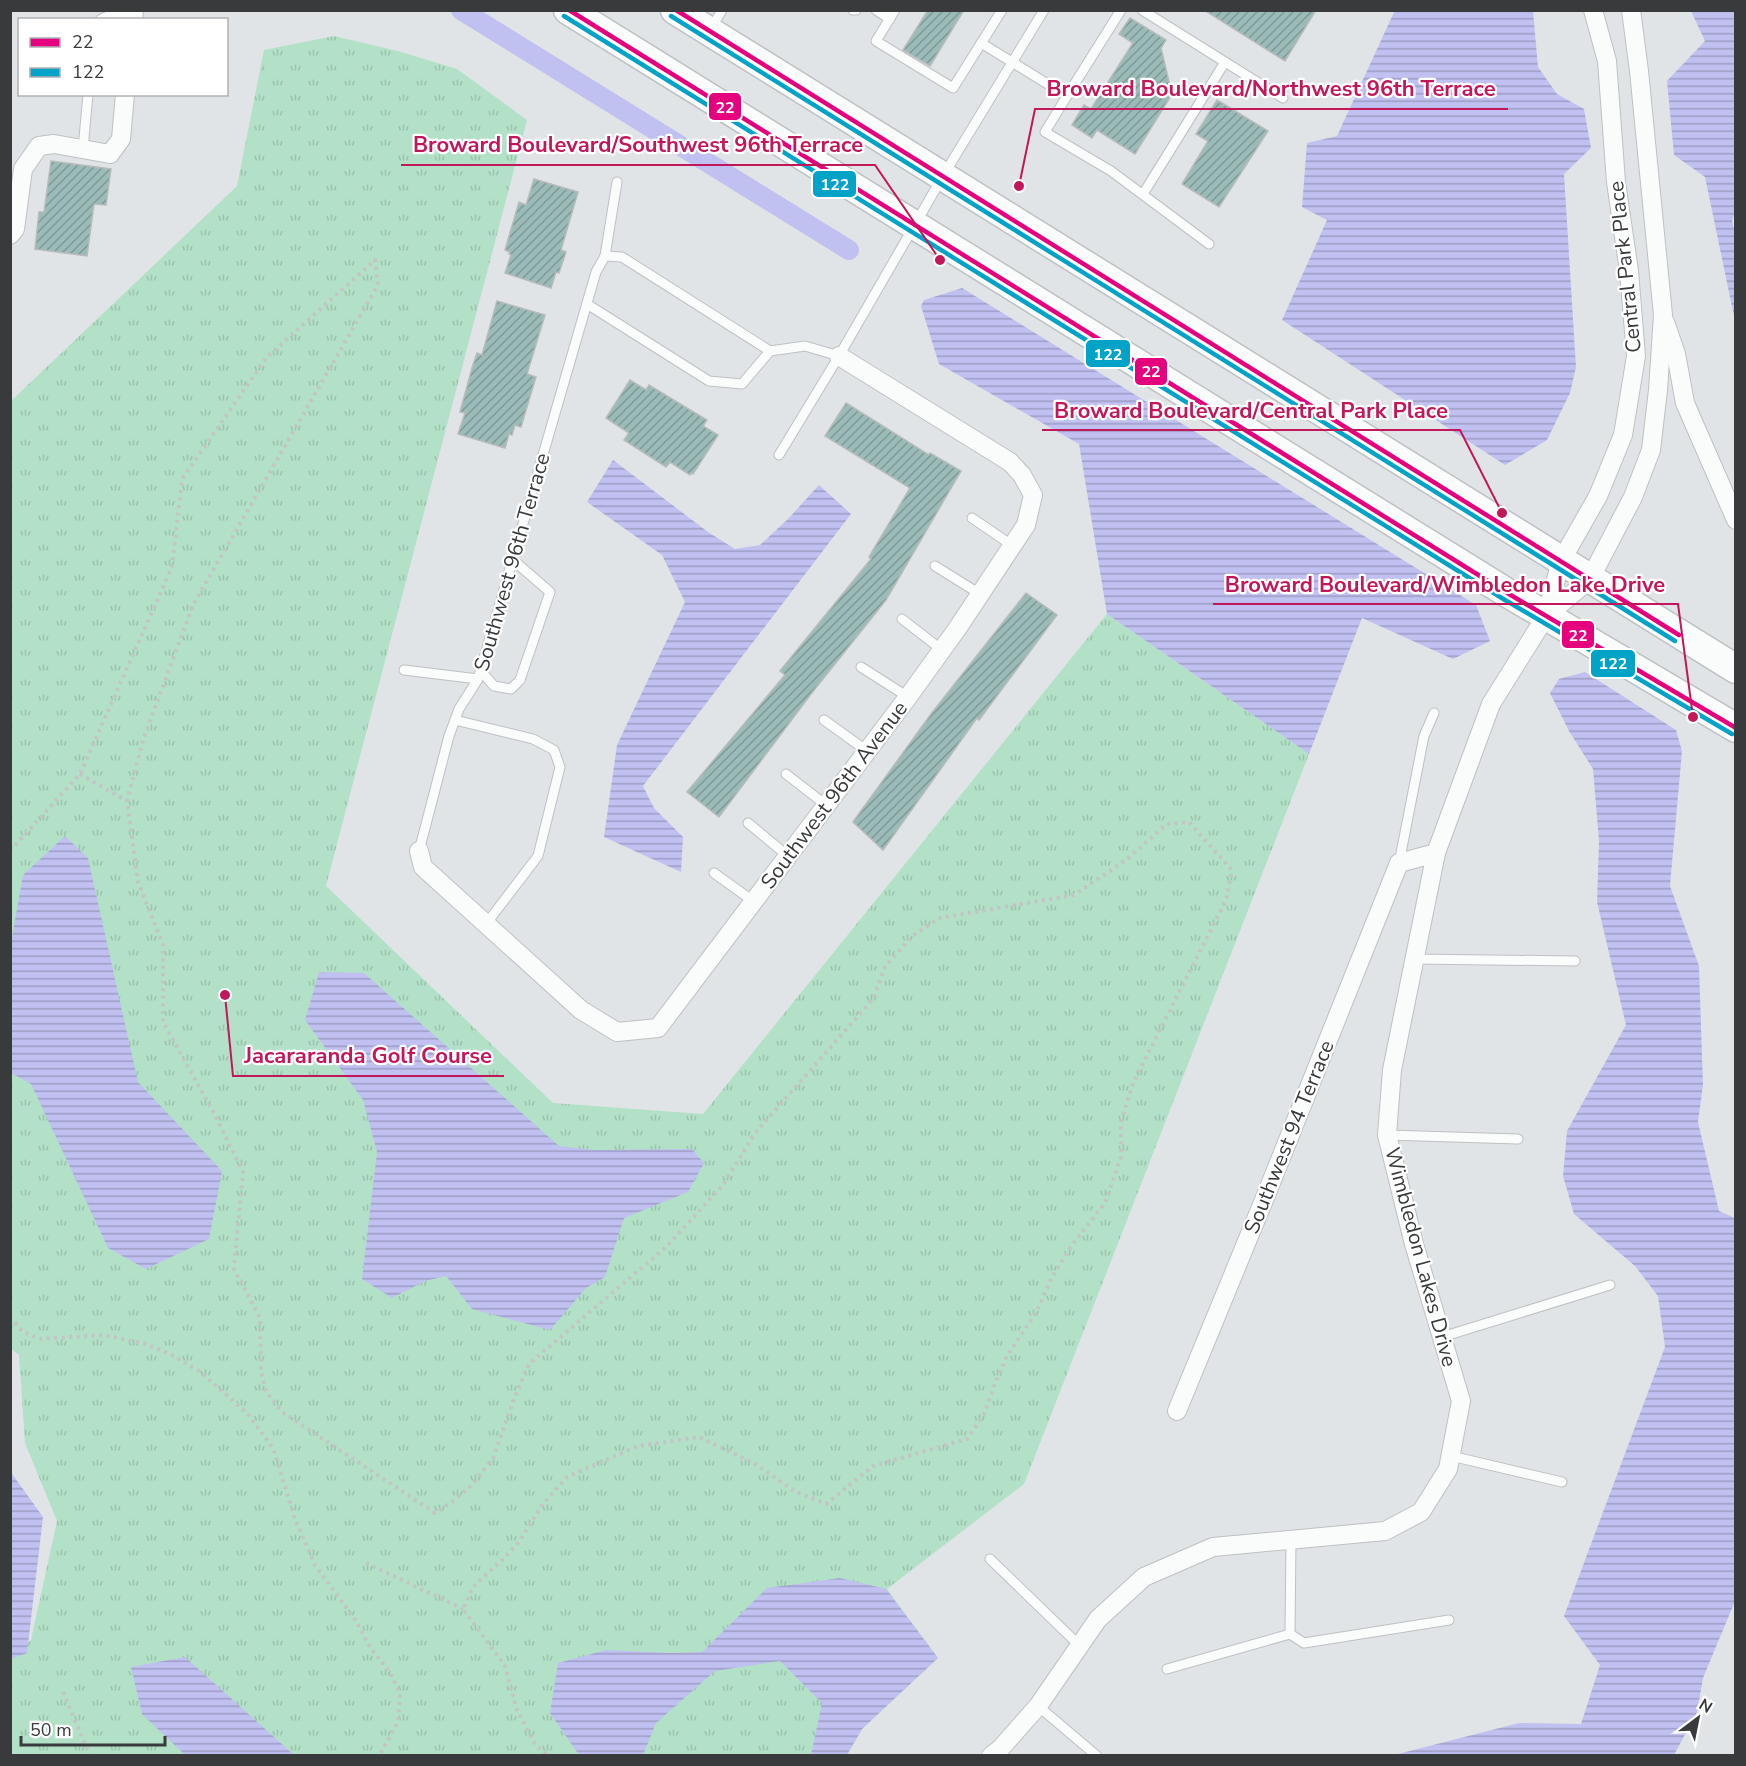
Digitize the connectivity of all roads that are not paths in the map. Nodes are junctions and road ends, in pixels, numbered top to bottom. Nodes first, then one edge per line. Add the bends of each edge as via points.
1 (568, 10) edge
2 (675, 10) edge
3 (876, 10) edge
4 (1002, 10) edge
5 (1044, 10) edge
6 (1121, 10) edge
7 (1142, 10) edge
8 (1593, 10) edge
9 (1631, 10) edge
10 (893, 15) edge
11 (133, 16) edge
12 (101, 18) edge
13 (716, 21) edge
14 (981, 43) junction
15 (1013, 62) junction
16 (1225, 62) junction
17 (88, 96) edge
18 (125, 96) edge
19 (1067, 96) junction
20 (1282, 98) dead end
21 (83, 149) junction
22 (943, 176) junction
23 (617, 182) dead end
24 (1143, 194) junction
25 (916, 225) junction
26 (10, 235) edge
27 (1209, 244) dead end
28 (605, 256) junction
29 (587, 304) junction
30 (1663, 315) junction
31 (770, 351) junction
32 (839, 356) junction
33 (778, 455) dead end
34 (972, 518) dead end
35 (1736, 520) edge
36 (1013, 546) junction
37 (513, 560) junction
38 (1561, 561) junction
39 (934, 566) dead end
40 (1590, 579) junction
41 (980, 594) junction
42 (1546, 616) junction
43 (902, 619) dead end
44 (942, 650) junction
45 (861, 667) dead end
46 (1736, 669) edge
47 (404, 670) dead end
48 (480, 675) junction
49 (908, 697) junction
50 (1434, 712) dead end
51 (455, 720) junction
52 (824, 720) dead end
53 (1736, 728) edge
54 (867, 751) junction
55 (786, 774) dead end
56 (826, 805) junction
57 (748, 824) dead end
58 (419, 850) joint
59 (1436, 854) junction
60 (788, 856) junction
61 (1399, 863) junction
62 (714, 873) dead end
63 (753, 901) junction
64 (486, 924) junction
65 (1414, 959) junction
66 (1575, 961) dead end
67 (1387, 1135) junction
68 (1518, 1139) dead end
69 (1610, 1285) dead end
70 (1442, 1337) junction
71 (1177, 1411) dead end
72 (1451, 1456) junction
73 (1562, 1482) dead end
74 (1292, 1540) junction
75 (990, 1559) dead end
76 (1449, 1620) dead end
77 (1290, 1634) junction
78 (1080, 1646) junction
79 (1167, 1669) dead end
80 (1038, 1706) junction
81 (991, 1755) edge
82 (1097, 1755) edge

1 - 25 main road
2 - 13 main road
3 - 10 lane
4 - 14 lane
5 - 15 lane
6 - 19 lane
7 - 16 lane
8 - 38 street, Central Park Place via 1607,61 1636,356 1623,435 1598,496
9 - 30 street, Central Park Place
10 - 14 lane via 876,41 953,88
11 - 12 lane
13 - 22 main road
14 - 15 lane
15 - 19 lane
15 - 22 lane
16 - 20 lane
16 - 24 lane
17 - 21 lane
18 - 21 street via 121,139 110,154
19 - 24 lane via 1046,132
21 - 26 street via 54,144 39,146 23,169 15,229
22 - 25 lane
22 - 38 main road
23 - 28 lane, Southwest 96th Terrace
24 - 27 lane
25 - 32 lane
25 - 42 main road
28 - 29 lane, Southwest 96th Terrace
28 - 31 lane via 622,257
29 - 31 lane via 709,381 742,384
29 - 37 lane, Southwest 96th Terrace
30 - 35 street via 1677,354 1685,403
30 - 40 street, Wimbledon Lakes Drive via 1651,450 1633,498
31 - 32 lane via 805,346
32 - 33 lane
32 - 36 street, Southwest 96th Avenue via 1010,462 1022,475 1032,495 1026,525
34 - 36 lane
36 - 41 street, Southwest 96th Avenue
37 - 48 lane, Southwest 96th Terrace
37 - 48 lane via 550,592 520,680 511,689 494,686
38 - 40 main road
38 - 42 street, Central Park Place
39 - 41 lane
40 - 42 street, Wimbledon Lakes Drive
40 - 46 main road
41 - 44 street, Southwest 96th Avenue
42 - 53 main road
42 - 59 street, Wimbledon Lakes Drive via 1491,704
43 - 44 lane
44 - 49 street, Southwest 96th Avenue
45 - 49 lane
47 - 48 lane
48 - 51 lane, Southwest 96th Terrace
49 - 54 street, Southwest 96th Avenue
50 - 61 lane, Southwest 94 Terrace via 1424,736
51 - 58 lane, Southwest 96th Terrace
51 - 64 lane via 533,739 554,750 560,767 538,856
52 - 54 lane
54 - 56 street, Southwest 96th Avenue
55 - 56 lane
56 - 60 street, Southwest 96th Avenue
57 - 60 lane
58 - 64 street, Southwest 96th Avenue via 423,867
59 - 61 street
59 - 65 street, Wimbledon Lakes Drive
60 - 63 street, Southwest 96th Avenue
61 - 71 street, Southwest 94 Terrace
62 - 63 lane
63 - 64 street, Southwest 96th Avenue via 658,1028 617,1032 581,1010
65 - 66 lane
65 - 67 street, Wimbledon Lakes Drive via 1392,1070
67 - 68 lane
67 - 70 street, Wimbledon Lakes Drive
69 - 70 lane
70 - 72 street, Wimbledon Lakes Drive via 1461,1401
72 - 73 lane
72 - 74 street, Wimbledon Lakes Drive via 1448,1469 1421,1512 1385,1532
74 - 77 lane
74 - 78 street, Wimbledon Lakes Drive via 1212,1547 1144,1577 1098,1619
75 - 78 lane
76 - 77 lane via 1304,1642
77 - 79 lane
78 - 80 street, Wimbledon Lakes Drive
80 - 81 street, Wimbledon Lakes Drive
80 - 82 lane

